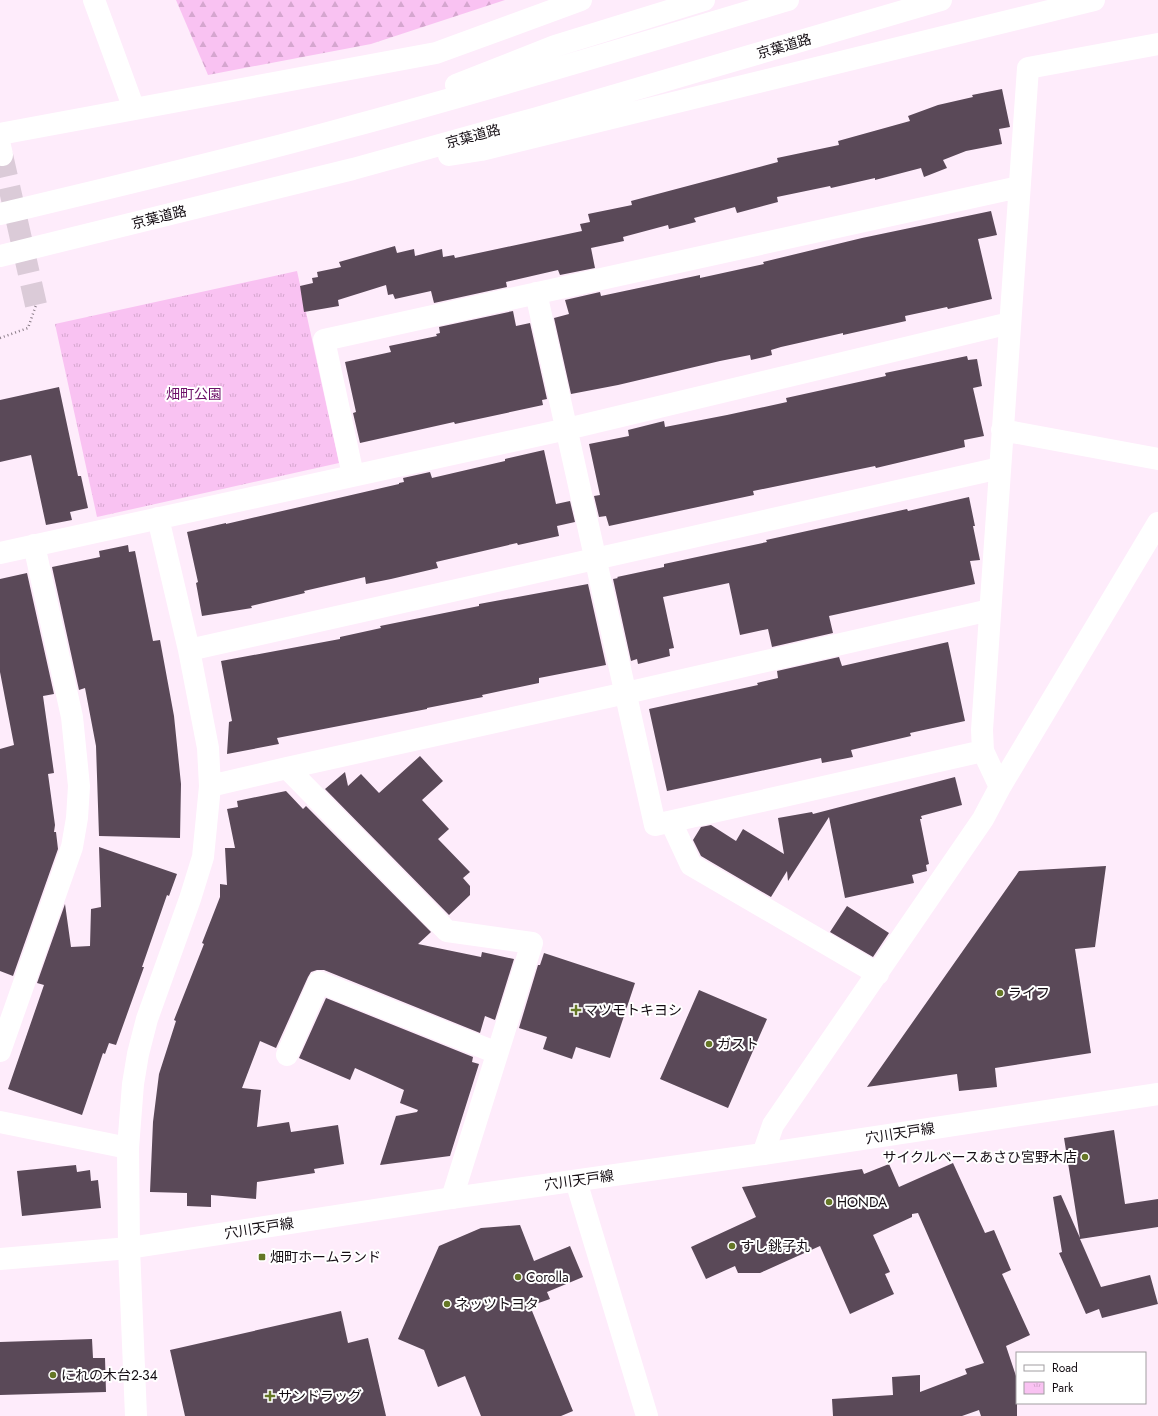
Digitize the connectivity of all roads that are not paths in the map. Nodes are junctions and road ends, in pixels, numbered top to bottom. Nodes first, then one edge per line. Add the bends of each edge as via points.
1 (94, 0) edge
2 (581, 0) edge
3 (704, 0) edge
4 (788, 0) edge
5 (942, 0) edge
6 (1094, 0) edge
7 (1158, 44) edge
8 (134, 109) junction
9 (341, 130) junction
10 (1, 145) edge
11 (353, 169) junction
12 (1019, 187) junction
13 (0, 214) edge
14 (0, 256) edge
15 (536, 293) junction
16 (1010, 323) junction
17 (567, 429) junction
18 (1002, 430) junction
19 (1158, 459) edge
20 (1000, 468) junction
21 (353, 475) junction
22 (158, 518) junction
23 (1158, 523) edge
24 (34, 545) junction
25 (0, 553) edge
26 (596, 559) junction
27 (990, 610) junction
28 (189, 650) junction
29 (626, 693) junction
30 (983, 751) junction
31 (287, 768) junction
32 (210, 786) junction
33 (1000, 787) junction
34 (671, 822) junction
35 (878, 974) junction
36 (0, 1050) edge
37 (497, 1052) junction
38 (287, 1055) dead end
39 (1158, 1094) edge
40 (0, 1122) edge
41 (128, 1148) junction
42 (763, 1154) junction
43 (576, 1181) junction
44 (452, 1198) junction
45 (129, 1248) junction
46 (0, 1259) edge
47 (136, 1416) edge
48 (647, 1416) edge

1 - 8 main road
2 - 8 main road via 436,53
3 - 9 main road via 554,46
4 - 9 main road
5 - 11 main road, 京葉道路
6 - 11 main road via 481,150
7 - 12 main road via 1028,68
8 - 10 main road
9 - 13 main road
11 - 14 main road, 京葉道路
12 - 15 main road
12 - 16 main road
15 - 17 main road
15 - 21 main road via 324,340
16 - 17 main road
16 - 18 main road
17 - 21 main road
17 - 26 main road
18 - 19 main road
18 - 20 main road
20 - 26 main road
20 - 27 main road
21 - 22 main road
22 - 24 main road
22 - 28 main road
23 - 33 main road
24 - 25 main road
24 - 36 main road via 72,717 79,786 77,818 72,847
26 - 28 main road
26 - 29 main road
27 - 29 main road
27 - 30 main road via 982,730
28 - 32 main road via 208,748
29 - 31 main road
29 - 34 main road via 656,825
30 - 33 main road
30 - 34 main road
31 - 32 main road
31 - 37 main road via 447,931 532,943
32 - 41 main road via 203,857 147,1019 138,1054
33 - 35 main road via 983,819
34 - 35 main road via 691,865
35 - 42 main road via 773,1126
37 - 38 main road via 319,982
37 - 44 main road
39 - 42 main road, 穴川天戸線
40 - 41 main road
41 - 45 main road
42 - 43 main road, 穴川天戸線
43 - 44 main road, 穴川天戸線
43 - 48 main road
44 - 45 main road, 穴川天戸線
45 - 46 main road, 穴川天戸線
45 - 47 main road

